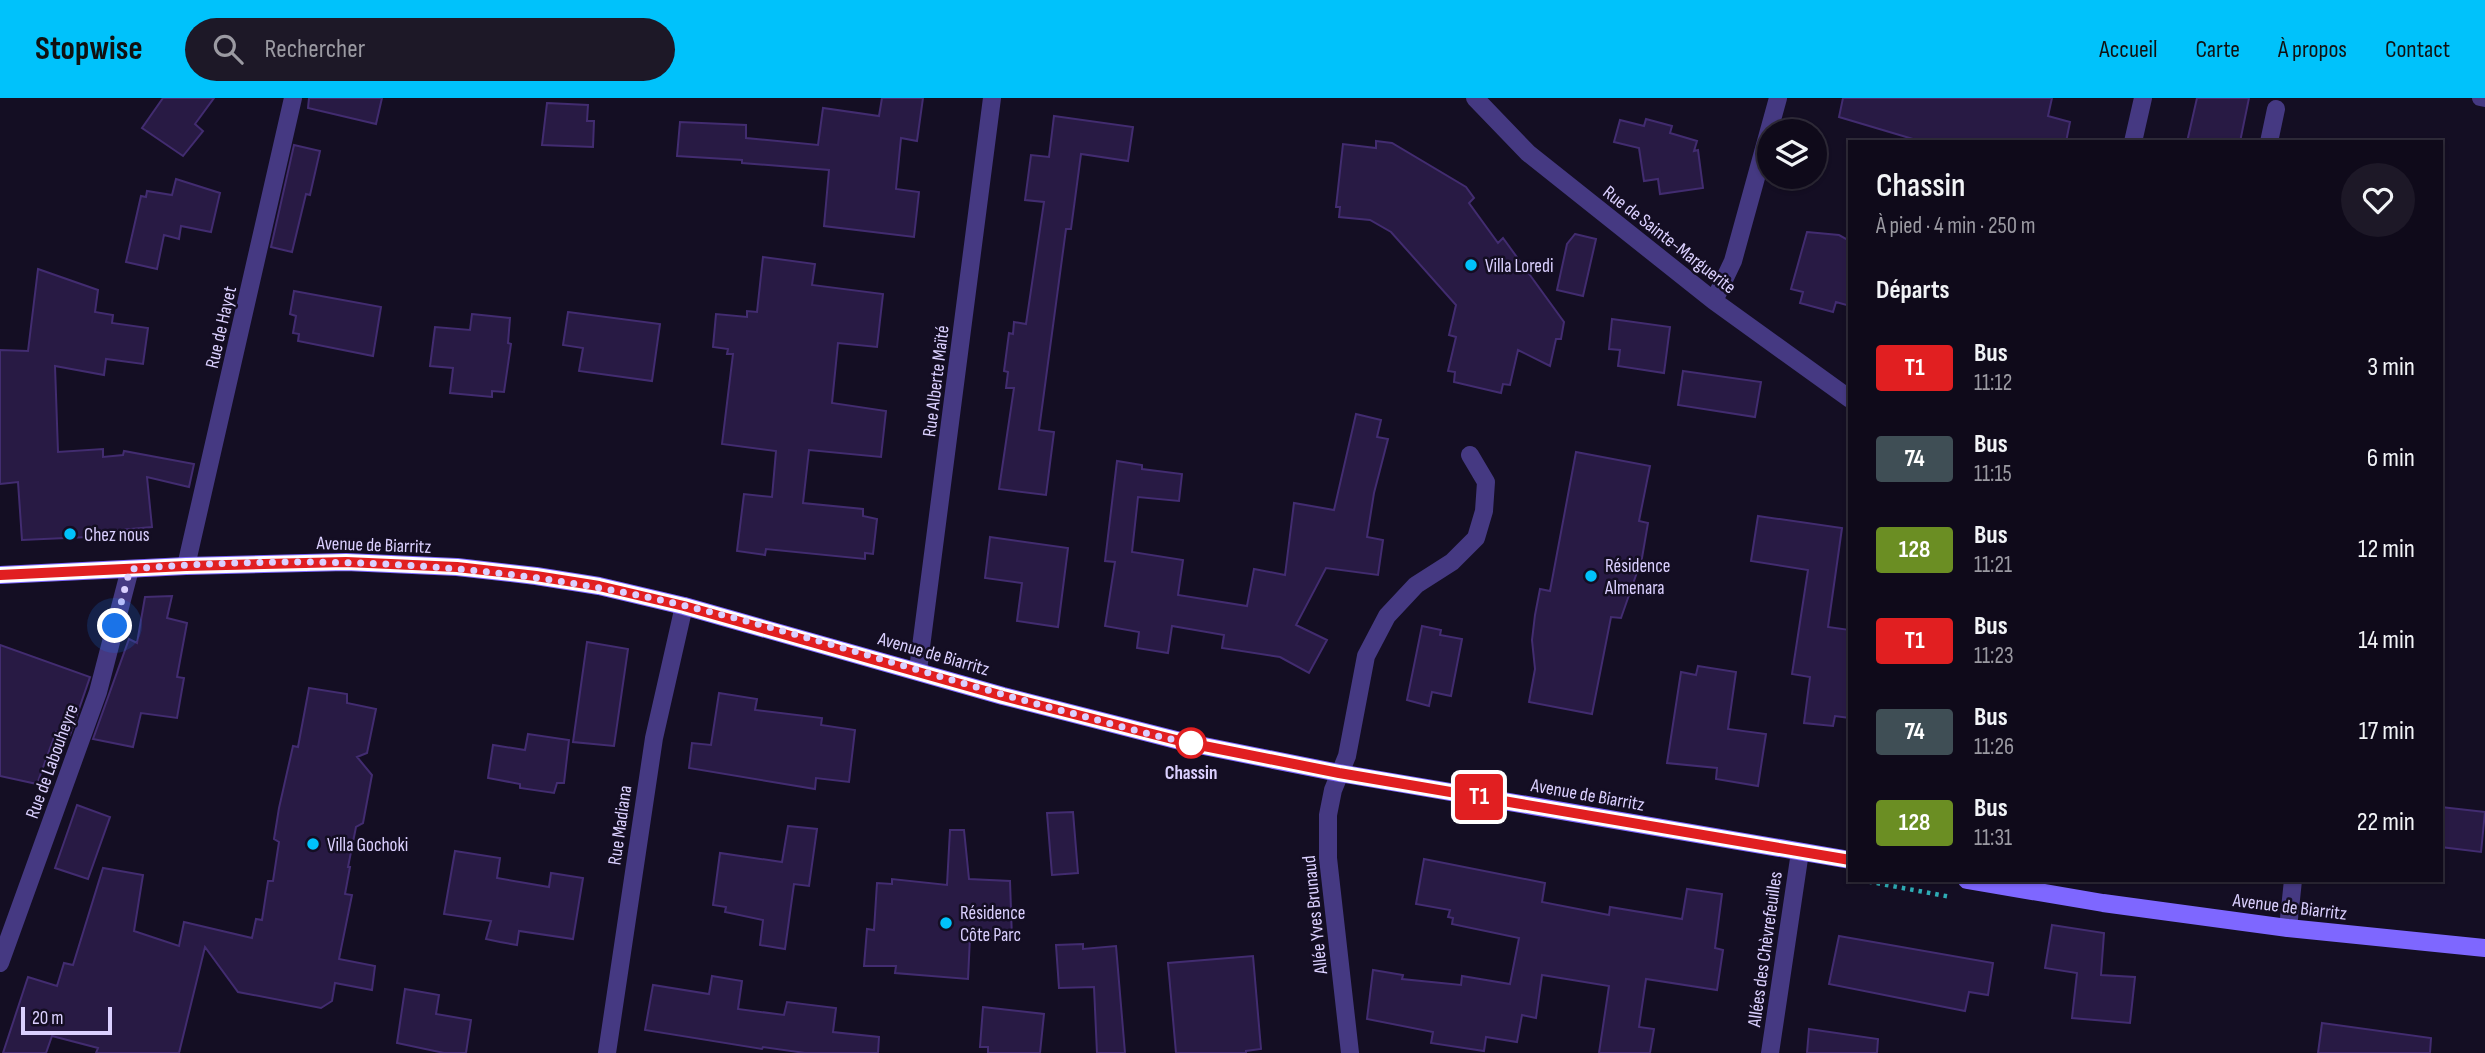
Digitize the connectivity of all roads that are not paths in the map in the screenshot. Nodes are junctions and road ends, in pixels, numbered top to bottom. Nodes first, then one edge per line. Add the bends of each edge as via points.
1 (293, 98) edge
2 (992, 98) edge
3 (1475, 98) edge
4 (1778, 98) edge
5 (2143, 98) edge
6 (2276, 108) dead end
7 (2133, 140) edge
8 (2269, 140) edge
9 (1714, 301) junction
10 (1848, 398) edge
11 (1470, 455) dead end
12 (186, 566) junction
13 (130, 569) junction
14 (0, 575) edge
15 (684, 606) junction
16 (918, 670) junction
17 (1339, 773) junction
18 (1800, 852) junction
19 (1848, 860) edge
20 (1979, 882) edge
21 (2293, 882) edge
22 (2288, 928) junction
23 (2485, 948) edge
24 (0, 963) edge
25 (607, 1053) edge
26 (1350, 1053) edge
27 (1770, 1053) edge

1 - 12 street, Rue de Hayet
2 - 16 street, Rue Alberte Maïté
3 - 9 street, Rue de Sainte-Marguerite via 1528,153
4 - 9 street via 1733,261
5 - 7 street
6 - 8 street
9 - 10 street, Rue de Sainte-Marguerite
11 - 17 street, Allée Yves Brunaud via 1486,482 1476,538 1452,562 1416,585 1387,616 1366,656 1347,757
12 - 13 main road, Avenue de Biarritz
12 - 15 main road, Avenue de Biarritz via 346,562 457,567 599,586
13 - 14 main road, Avenue de Biarritz
13 - 24 street, Rue de Labouheyre via 98,692
15 - 16 main road, Avenue de Biarritz
15 - 25 street, Rue Madiana via 654,738
16 - 17 main road, Avenue de Biarritz via 1184,742
17 - 18 main road, Avenue de Biarritz
17 - 26 street, Allée Yves Brunaud via 1328,815 1328,858
18 - 19 main road, Avenue de Biarritz
18 - 27 street, Allées des Chèvrefeuilles
20 - 22 main road, Avenue de Biarritz
21 - 22 street
22 - 23 main road, Avenue de Biarritz

